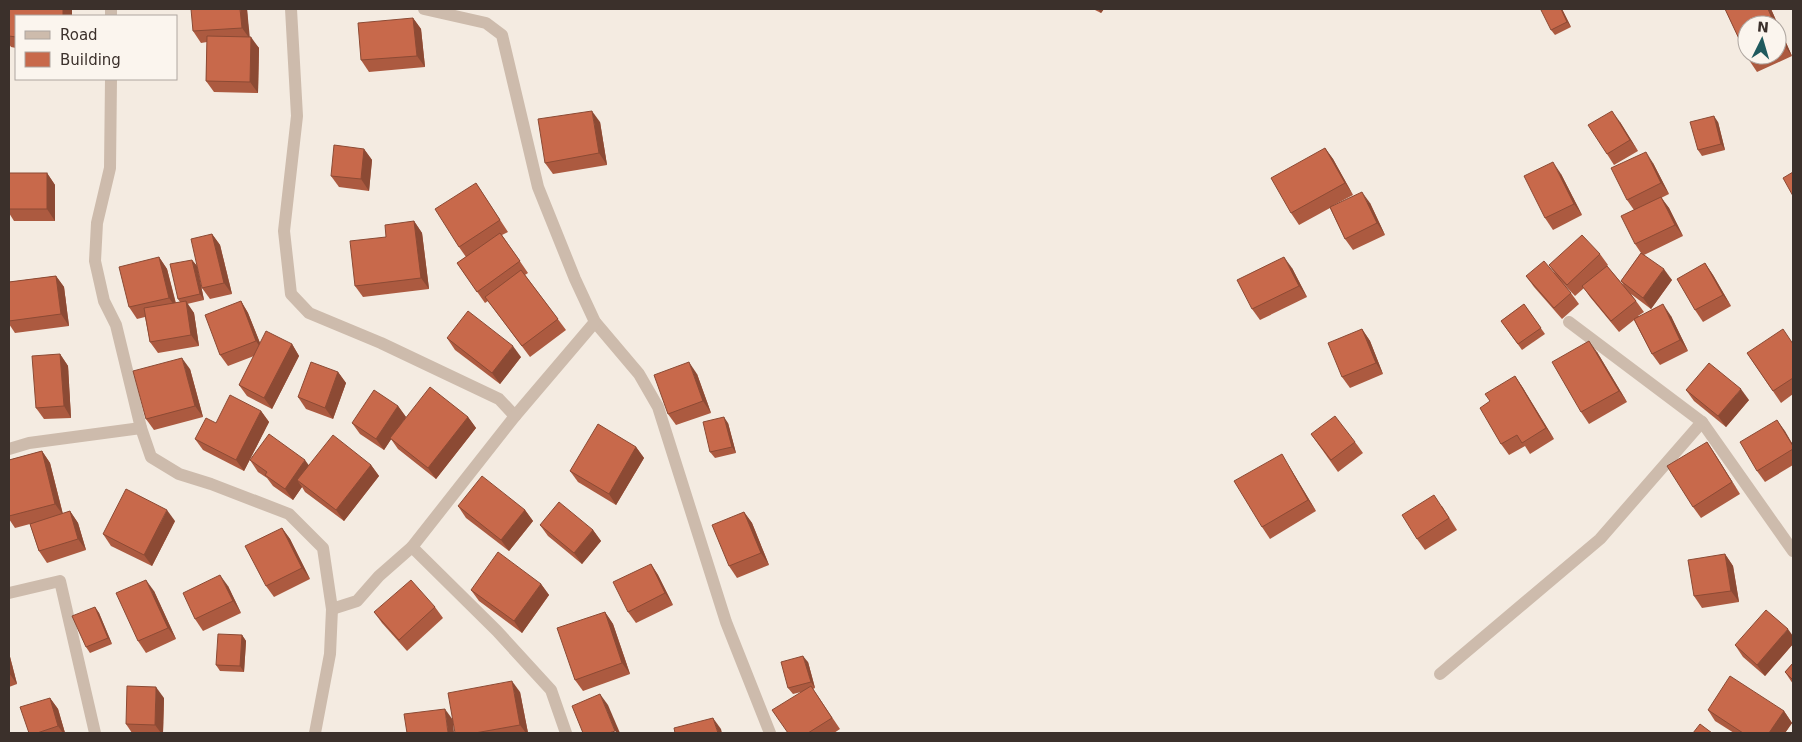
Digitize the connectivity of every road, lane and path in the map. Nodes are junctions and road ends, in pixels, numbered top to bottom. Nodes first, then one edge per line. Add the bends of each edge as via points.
1 (290, 9) edge
2 (424, 9) edge
3 (110, 80) edge
4 (595, 322) junction
5 (1569, 322) dead end
6 (515, 416) junction
7 (1702, 422) junction
8 (141, 428) junction
9 (9, 449) edge
10 (412, 547) junction
11 (1793, 551) edge
12 (9, 593) edge
13 (332, 609) junction
14 (1440, 674) dead end
15 (96, 733) edge
16 (315, 733) edge
17 (566, 733) edge
18 (770, 733) edge

1 - 6 street via 297,116 284,231 291,294 309,314 382,343 499,399
2 - 4 street via 486,23 502,35 538,187
3 - 8 street via 110,168 97,223 95,261 104,301 116,325
4 - 6 street
4 - 18 street via 639,374 658,407 726,622
5 - 7 street
6 - 10 street
7 - 11 street
7 - 14 street via 1600,539
8 - 9 street via 29,443
8 - 13 street via 151,457 179,474 289,514 323,548
10 - 13 street via 379,576 357,602
10 - 17 street via 551,690
12 - 15 street via 60,581
13 - 16 street via 330,654

